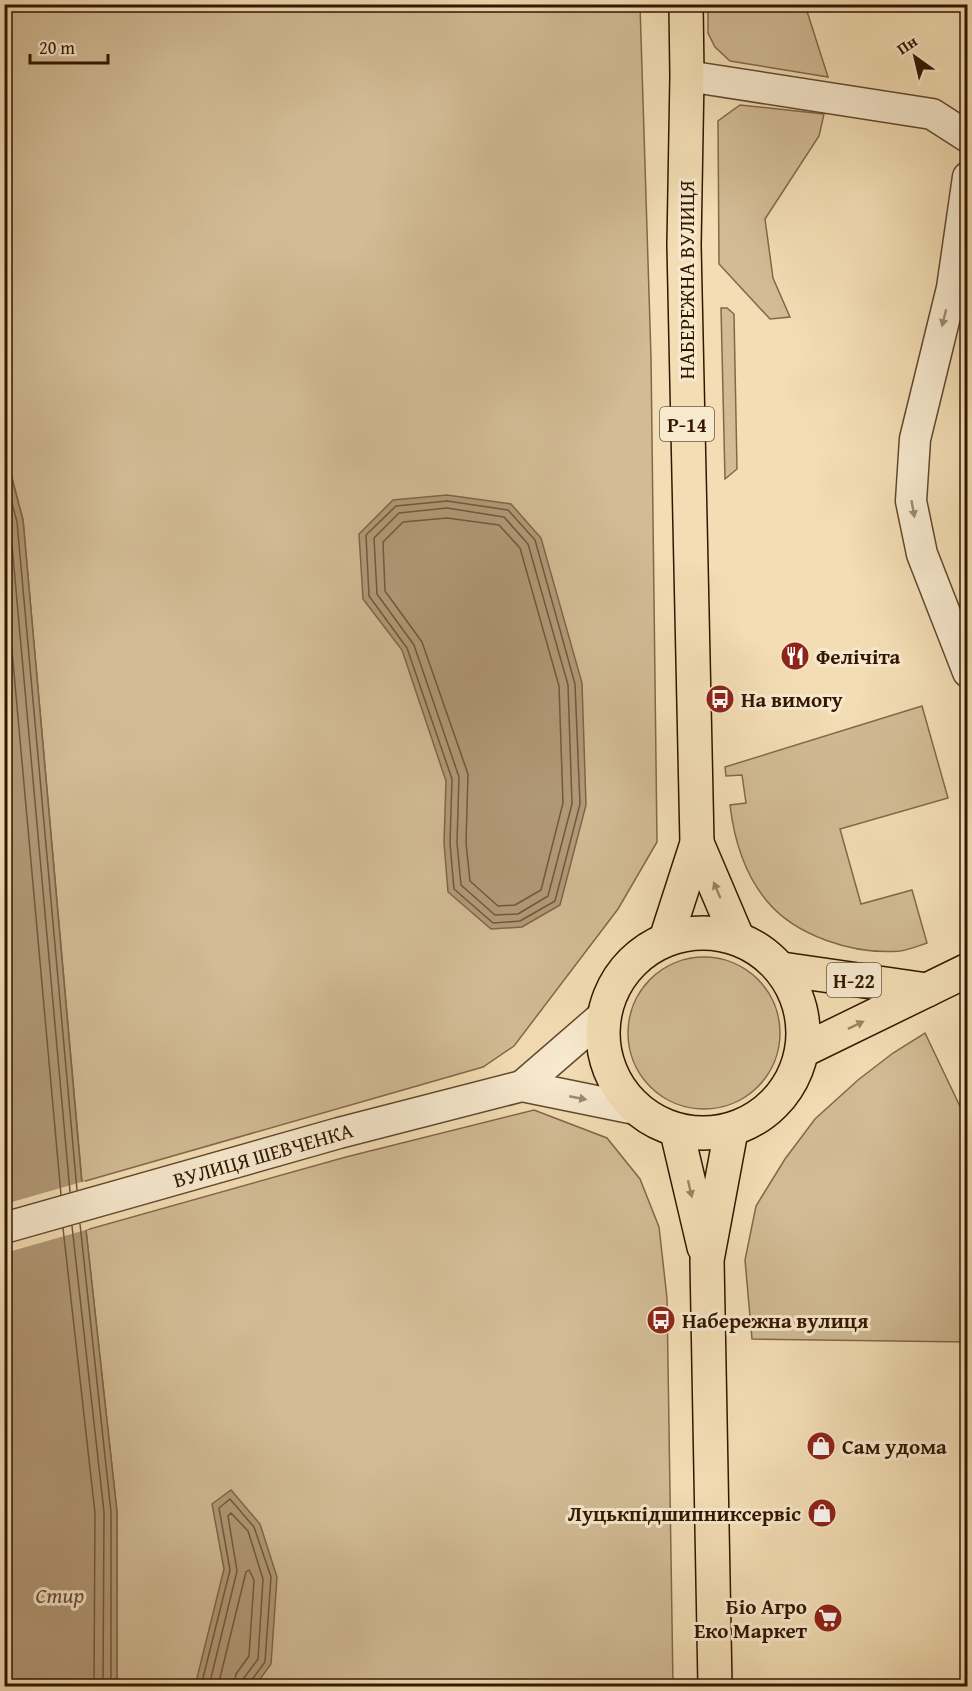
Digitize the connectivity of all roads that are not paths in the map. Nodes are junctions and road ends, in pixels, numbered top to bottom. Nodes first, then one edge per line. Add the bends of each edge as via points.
1 (686, 4) edge
2 (687, 76) junction
3 (968, 137) edge
4 (968, 177) edge
5 (968, 672) edge
6 (698, 843) junction
7 (737, 938) junction
8 (666, 939) junction
9 (782, 969) junction
10 (968, 970) edge
11 (927, 990) junction
12 (603, 1015) junction
13 (804, 1050) junction
14 (522, 1086) junction
15 (634, 1109) junction
16 (731, 1131) junction
17 (677, 1132) junction
18 (4, 1228) edge
19 (707, 1260) junction
20 (715, 1686) edge

1 - 2 main road, НАБЕРЕЖНА ВУЛИЦЯ / Р-14
2 - 3 street via 932,114
2 - 6 main road, НАБЕРЕЖНА ВУЛИЦЯ / Р-14 via 684,257
4 -> 5 street via 952,288 915,439 911,501 922,554
7 -> 6 main road, НАБЕРЕЖНА ВУЛИЦЯ / Р-14
6 - 8 main road, НАБЕРЕЖНА ВУЛИЦЯ / Р-14
7 - 8 main road, Н-22 via 701,932
7 - 9 main road, Н-22
8 - 12 main road, Н-22 via 625,969
9 - 11 main road, Н-22
9 - 13 main road via 802,1007
10 - 11 main road, Н-22
13 -> 11 main road, Н-22
12 - 14 street, ВУЛИЦЯ ШЕВЧЕНКА
12 - 15 main road via 607,1066
13 - 16 main road via 779,1101
14 -> 15 street, ВУЛИЦЯ ШЕВЧЕНКА
14 - 18 street, ВУЛИЦЯ ШЕВЧЕНКА via 339,1133
15 - 17 main road
16 - 17 main road
16 - 19 main road
17 -> 19 main road
19 - 20 main road

